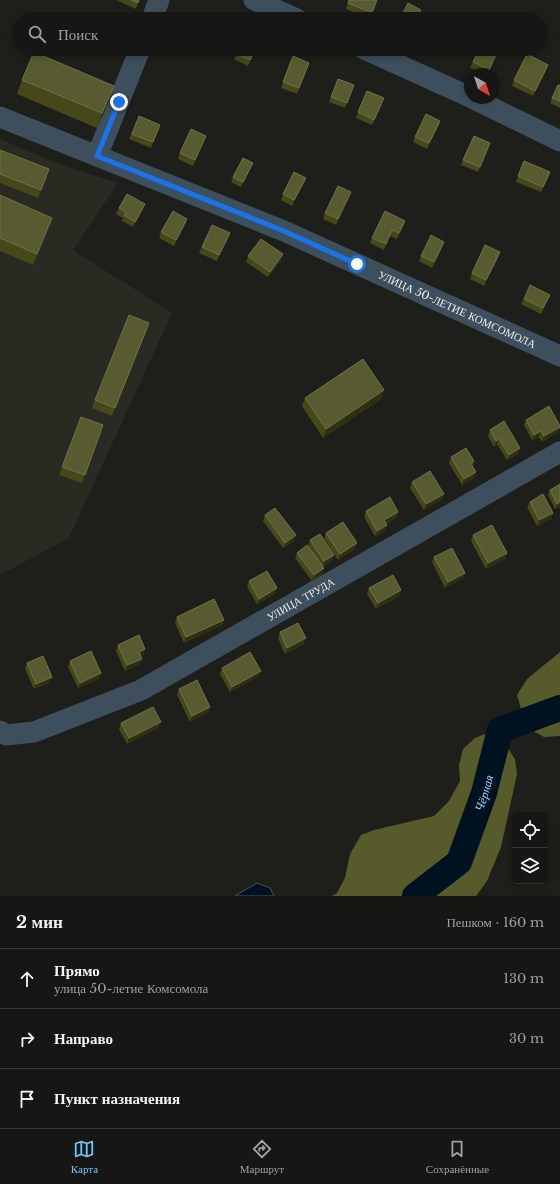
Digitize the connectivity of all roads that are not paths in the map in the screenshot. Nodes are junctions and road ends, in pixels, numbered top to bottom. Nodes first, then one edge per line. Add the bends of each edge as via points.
1 (159, 0) edge
2 (254, 0) edge
3 (155, 12) edge
4 (281, 12) edge
5 (137, 56) edge
6 (379, 56) edge
7 (464, 95) edge
8 (483, 104) edge
9 (0, 117) edge
10 (560, 141) edge
11 (97, 156) junction
12 (560, 356) edge
13 (560, 452) edge
14 (0, 731) edge

1 - 3 street
2 - 4 street
5 - 11 street
6 - 7 street
8 - 10 street
9 - 11 street, УЛИЦА 50-ЛЕТИЕ КОМСОМОЛА
11 - 12 street, УЛИЦА 50-ЛЕТИЕ КОМСОМОЛА via 284,231
13 - 14 street, УЛИЦА ТРУДА via 141,690 34,732 6,735

